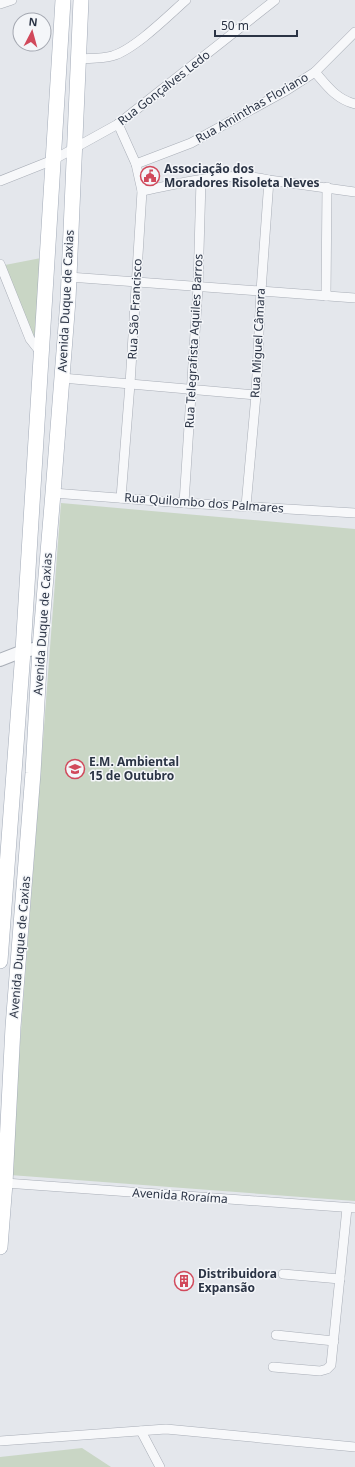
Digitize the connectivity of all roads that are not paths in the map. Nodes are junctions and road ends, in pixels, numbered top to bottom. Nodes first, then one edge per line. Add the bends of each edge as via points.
1 (12, 0) edge
2 (63, 0) edge
3 (81, 0) edge
4 (186, 0) edge
5 (275, 0) edge
6 (0, 4) edge
7 (355, 32) edge
8 (78, 59) junction
9 (315, 72) junction
10 (355, 104) edge
11 (118, 124) junction
12 (74, 150) junction
13 (53, 160) junction
14 (136, 164) junction
15 (201, 180) junction
16 (269, 180) junction
17 (0, 181) edge
18 (327, 187) junction
19 (142, 191) junction
20 (355, 192) edge
21 (0, 264) edge
22 (69, 277) junction
23 (136, 283) junction
24 (198, 287) junction
25 (9, 289) junction
26 (260, 291) junction
27 (0, 292) edge
28 (326, 296) junction
29 (355, 298) edge
30 (41, 353) junction
31 (62, 378) junction
32 (130, 384) junction
33 (191, 389) junction
34 (256, 395) junction
35 (53, 493) junction
36 (121, 498) junction
37 (184, 503) junction
38 (246, 506) junction
39 (355, 513) edge
40 (40, 648) junction
41 (23, 651) junction
42 (0, 660) edge
43 (0, 961) edge
44 (4, 1122) edge
45 (5, 1183) junction
46 (351, 1208) edge
47 (0, 1247) edge
48 (283, 1274) dead end
49 (340, 1280) junction
50 (276, 1335) dead end
51 (334, 1341) junction
52 (273, 1367) dead end
53 (141, 1431) junction
54 (0, 1441) edge
55 (355, 1447) edge
56 (160, 1467) edge

1 - 6 street
2 - 13 main road, Avenida Duque de Caxias
3 - 8 main road, Avenida Duque de Caxias
4 - 8 street via 149,33 121,53
5 - 11 street, Rua Gonçalves Ledo
7 - 9 street, Rua Aminthas Floriano
8 - 12 main road, Avenida Duque de Caxias
9 - 10 street via 340,99
9 - 14 street, Rua Aminthas Floriano via 191,143
11 - 12 street, Rua Gonçalves Ledo
11 - 14 street, Rua São Francisco
12 - 13 street, Rua Gonçalves Ledo
12 - 22 main road, Avenida Duque de Caxias
13 - 17 street, Rua Gonçalves Ledo
13 - 30 main road, Avenida Duque de Caxias
14 - 19 street, Rua São Francisco
15 - 16 street via 240,176
15 - 19 street
15 - 24 street, Rua Telegrafista Aquiles Barros
16 - 18 street
16 - 26 street, Rua Miguel Câmara
18 - 20 street
18 - 28 street
19 - 23 street, Rua São Francisco
21 - 25 street
22 - 23 street
22 - 31 main road, Avenida Duque de Caxias
23 - 24 street
23 - 32 street, Rua São Francisco
24 - 26 street
24 - 33 street, Rua Telegrafista Aquiles Barros
25 - 27 street
25 - 30 street via 30,339
26 - 28 street
26 - 34 street, Rua Miguel Câmara
28 - 29 street
30 - 41 main road, Avenida Duque de Caxias
31 - 32 street
31 - 35 main road, Avenida Duque de Caxias
32 - 33 street
32 - 36 street, Rua São Francisco
33 - 34 street
33 - 37 street, Rua Telegrafista Aquiles Barros
34 - 38 street, Rua Miguel Câmara
35 - 36 street, Rua Quilombo dos Palmares
35 - 40 main road, Avenida Duque de Caxias
36 - 37 street, Rua Quilombo dos Palmares
37 - 38 street, Rua Quilombo dos Palmares
38 - 39 street, Rua Quilombo dos Palmares
40 - 41 street
40 - 44 main road, Avenida Duque de Caxias via 32,781
41 - 42 street
41 - 43 main road, Avenida Duque de Caxias
44 - 45 main road, Avenida Duque de Caxias
45 - 46 street, Avenida Roraíma
45 - 47 main road, Avenida Duque de Caxias
46 - 49 street
48 - 49 street
49 - 51 street
50 - 51 street
51 - 52 street via 331,1365 327,1369 320,1371
53 - 54 street
53 - 55 street via 181,1430
53 - 56 street

